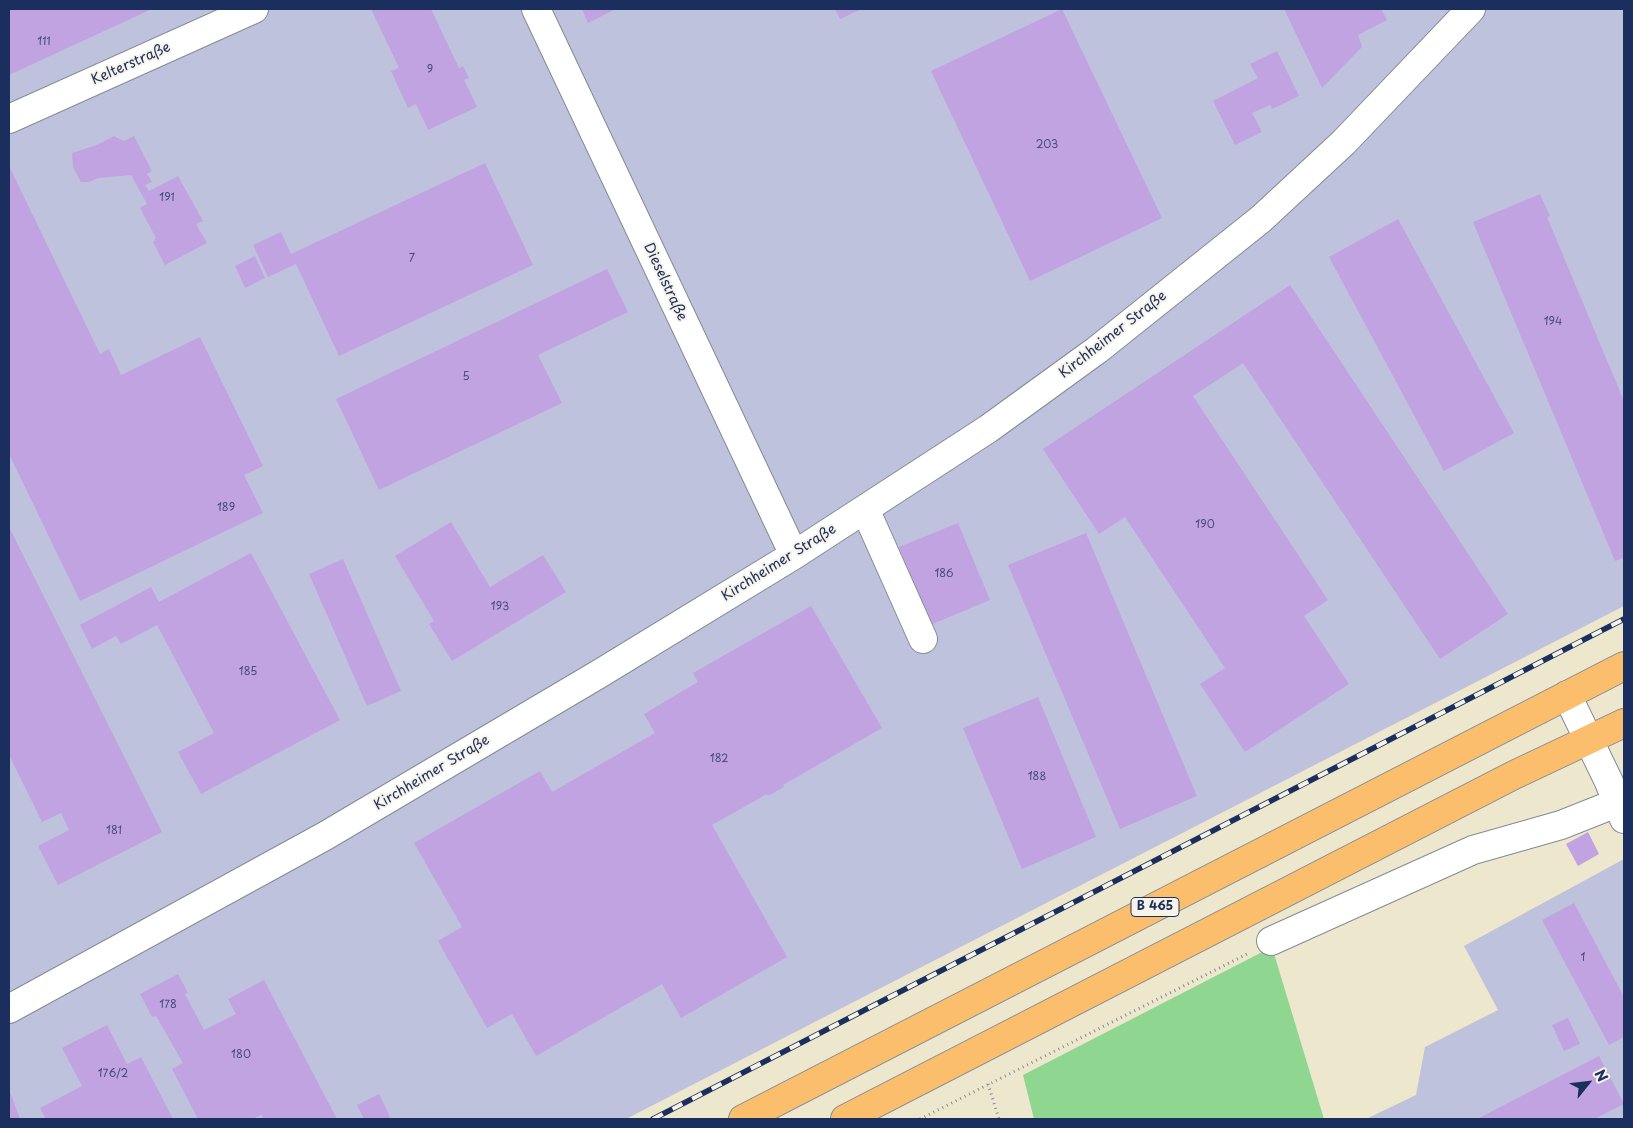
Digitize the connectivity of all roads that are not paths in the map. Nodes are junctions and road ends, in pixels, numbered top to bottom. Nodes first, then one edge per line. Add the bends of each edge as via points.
1 (254, 9) edge
2 (536, 9) edge
3 (1471, 9) edge
4 (9, 120) edge
5 (865, 509) junction
6 (794, 555) junction
7 (923, 638) dead end
8 (1624, 666) edge
9 (1567, 695) junction
10 (1624, 722) edge
11 (1590, 741) junction
12 (1622, 808) edge
13 (1272, 941) road end
14 (9, 1009) edge
15 (743, 1119) edge
16 (845, 1119) edge

1 - 4 street, Kelterstraße
2 - 6 street, Dieselstraße
3 - 5 street, Kirchheimer Straße via 1343,143 1261,219 1097,350 988,429
5 - 6 street, Kirchheimer Straße
5 - 7 street
6 - 14 street, Kirchheimer Straße via 325,836
8 - 9 main road, B 465
9 - 11 street
9 - 15 main road, B 465
10 - 11 main road
11 - 12 street
11 - 16 main road via 1514,775
12 - 13 street via 1473,850

